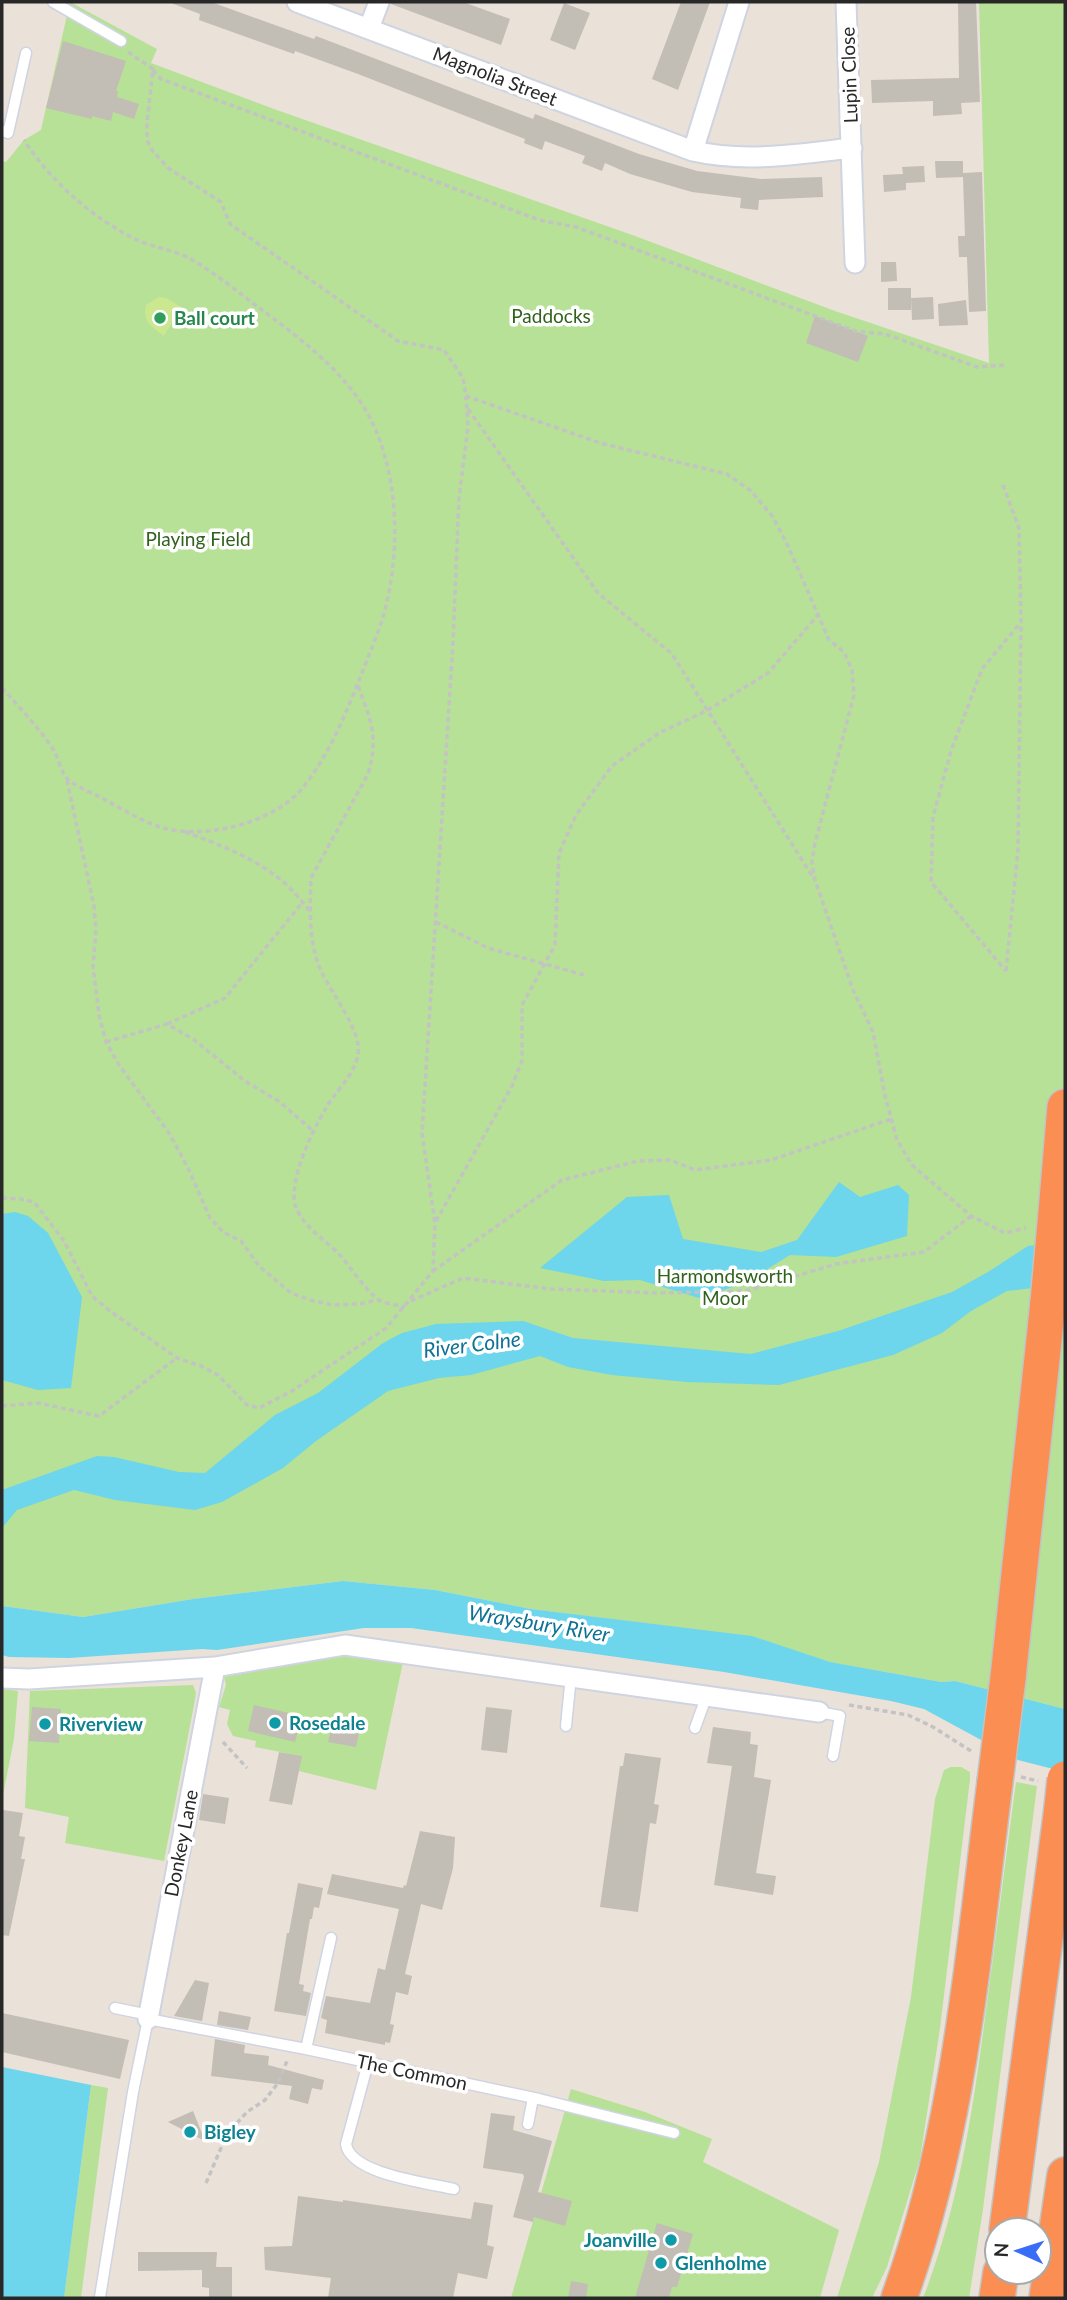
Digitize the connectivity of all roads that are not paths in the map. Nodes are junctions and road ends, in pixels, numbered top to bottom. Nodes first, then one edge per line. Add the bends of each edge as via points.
1 (53, 2) edge
2 (297, 2) edge
3 (379, 2) edge
4 (739, 2) edge
5 (846, 2) edge
6 (369, 28) junction
7 (121, 41) dead end
8 (26, 53) dead end
9 (2, 131) edge
10 (852, 148) junction
11 (693, 151) junction
12 (855, 263) dead end
13 (1065, 1107) edge
14 (215, 1667) junction
15 (571, 1676) junction
16 (2, 1678) edge
17 (707, 1695) junction
18 (819, 1712) joint
19 (566, 1726) dead end
20 (695, 1728) dead end
21 (833, 1756) dead end
22 (1057, 1790) edge
23 (331, 1938) dead end
24 (115, 2008) dead end
25 (148, 2017) junction
26 (306, 2049) junction
27 (369, 2063) junction
28 (533, 2098) junction
29 (528, 2124) dead end
30 (674, 2133) dead end
31 (1065, 2175) edge
32 (454, 2189) dead end
33 (1009, 2216) edge
34 (100, 2297) edge
35 (899, 2298) edge
36 (1047, 2298) edge

1 - 7 lane
2 - 6 street, Magnolia Street
3 - 6 street
4 - 11 street
5 - 10 street, Lupin Close
6 - 11 street, Magnolia Street
8 - 9 lane via 8,133
10 - 11 street, Magnolia Street via 763,158
10 - 12 street, Lupin Close
13 - 35 highway, bridge via 1009,1678 1005,1778 942,2149
14 - 15 street via 345,1645
14 - 16 street
14 - 25 street, Donkey Lane
15 - 17 street
15 - 19 lane
17 - 18 street
17 - 20 lane
18 - 21 lane via 840,1716
22 - 33 highway
23 - 26 lane
24 - 25 lane, The Common
25 - 26 lane, The Common
25 - 34 lane
26 - 27 lane, The Common
27 - 28 lane, The Common
27 - 32 lane via 347,2151 377,2171
28 - 29 lane
28 - 30 lane, The Common
31 - 36 highway

